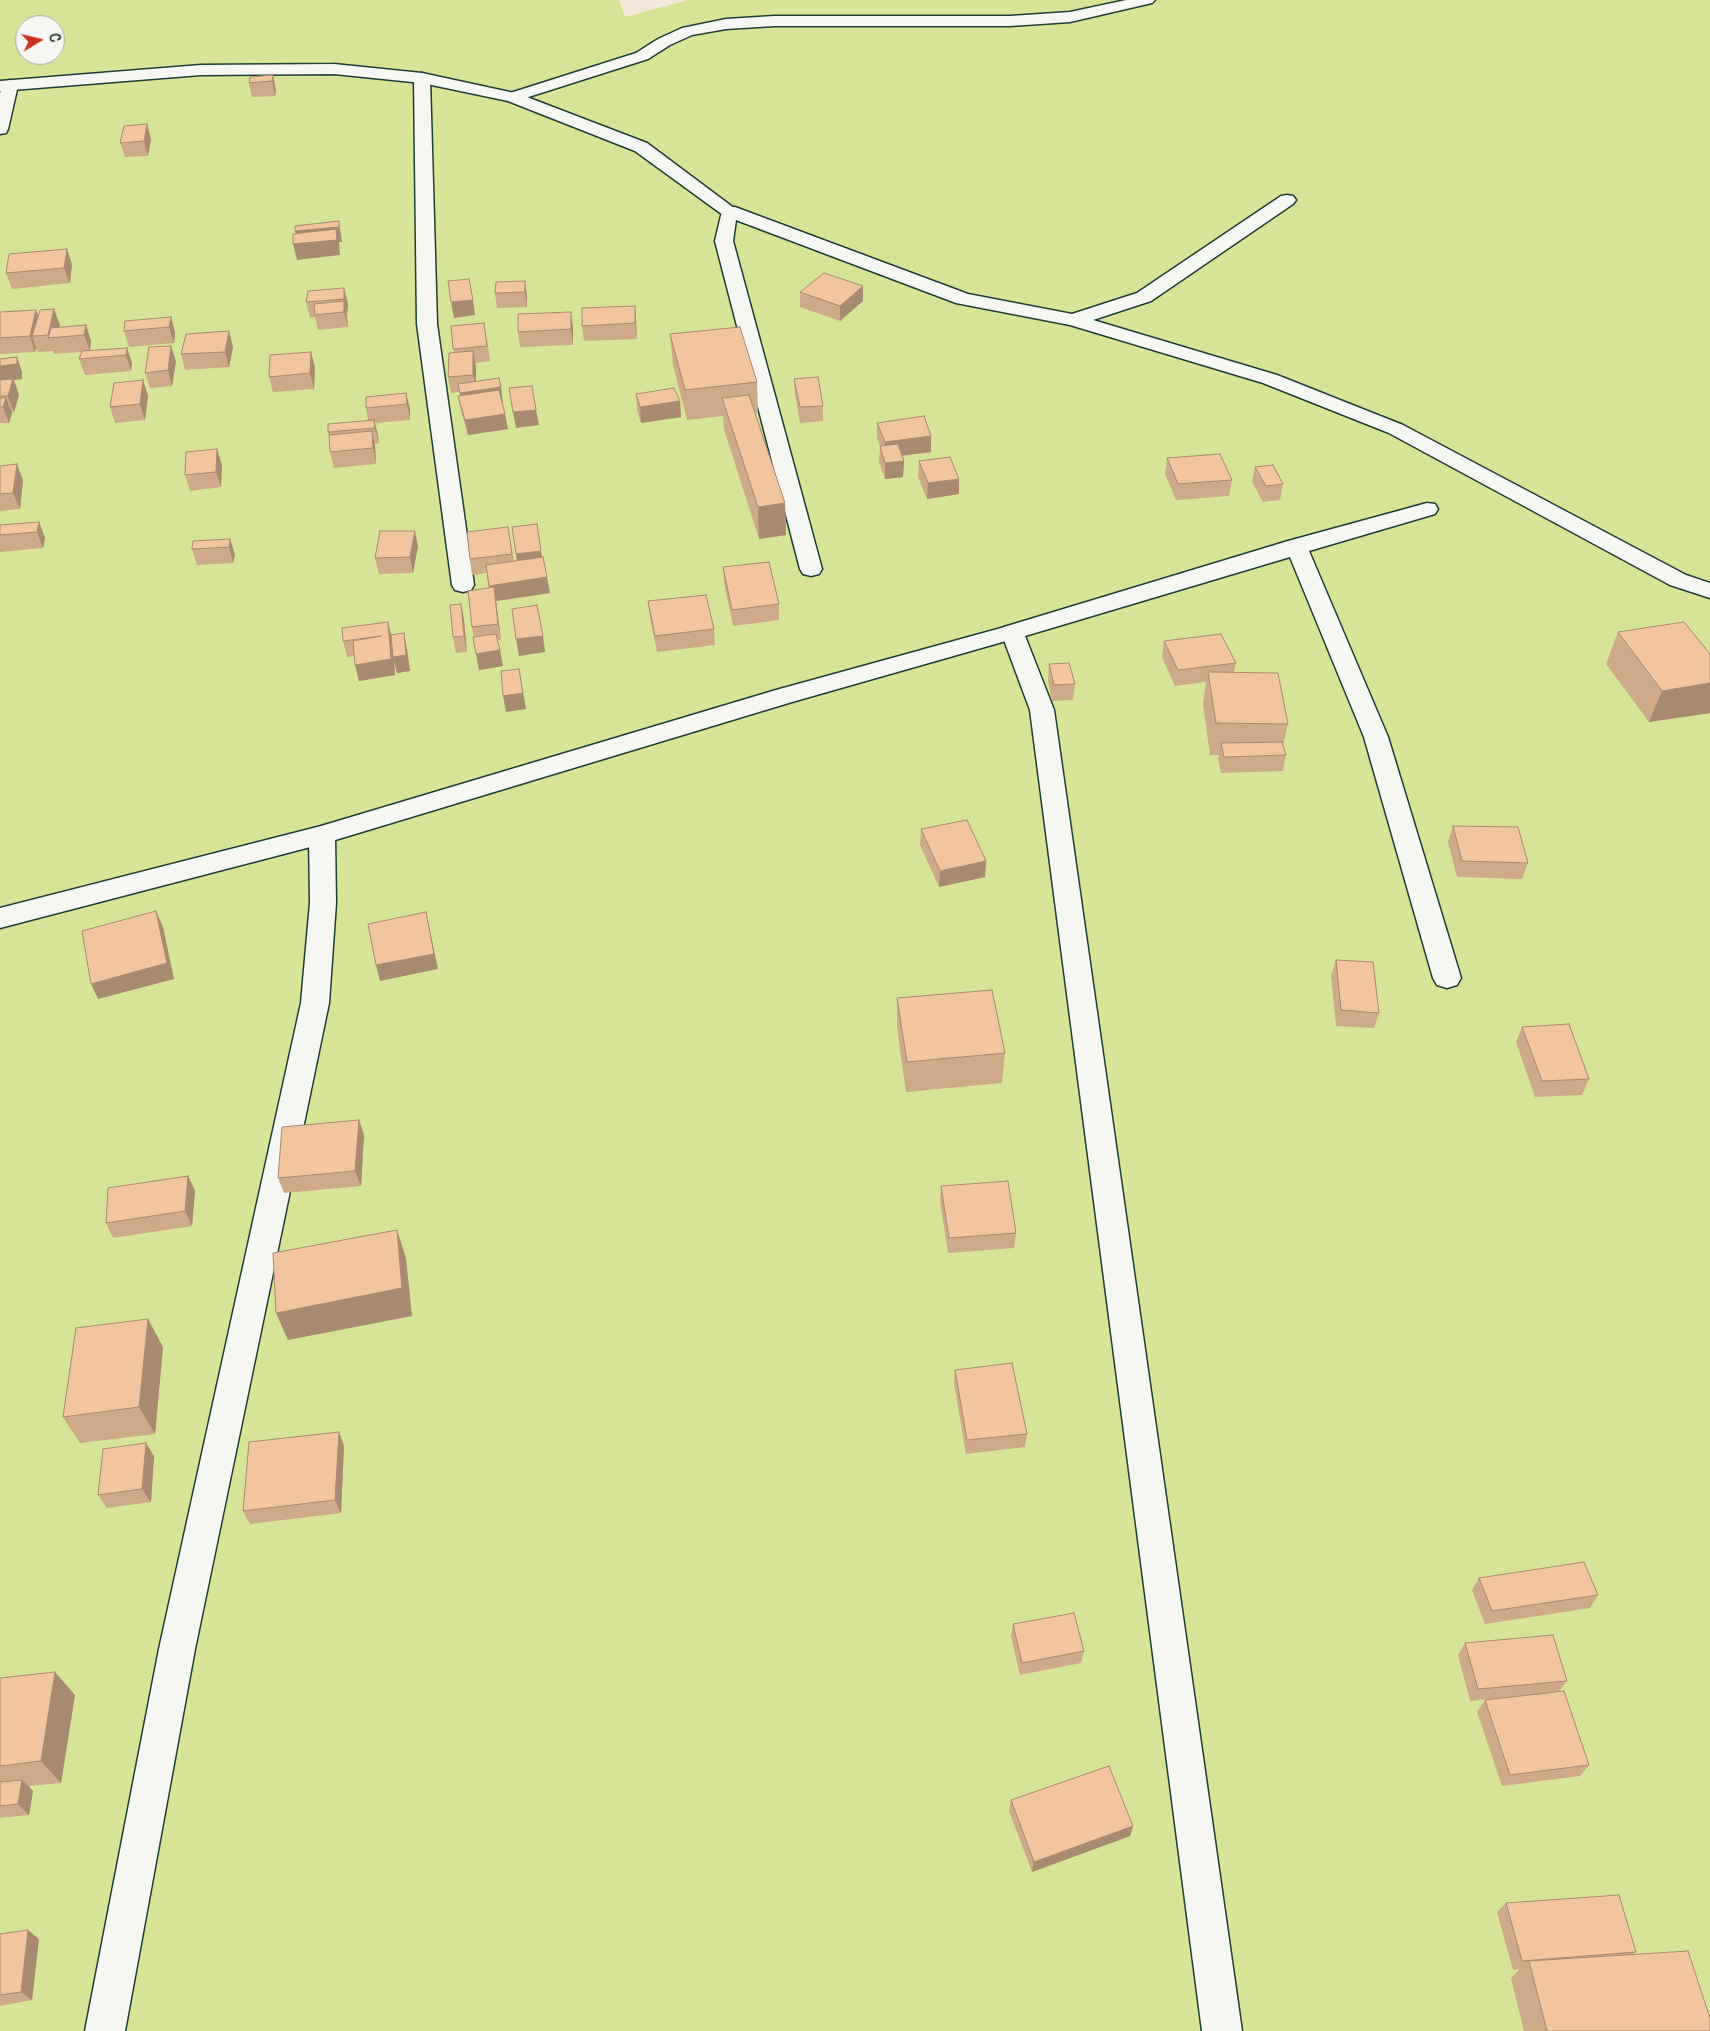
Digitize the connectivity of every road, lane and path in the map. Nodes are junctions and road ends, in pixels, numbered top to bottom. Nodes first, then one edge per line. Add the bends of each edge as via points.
1 (1146, 0) edge
2 (422, 78) junction
3 (5, 85) edge
4 (513, 97) junction
5 (0, 129) edge
6 (1286, 200) dead end
7 (729, 212) junction
8 (1073, 320) junction
9 (1427, 510) dead end
10 (1296, 546) junction
11 (811, 569) dead end
12 (463, 585) dead end
13 (1710, 591) edge
14 (1012, 632) junction
15 (322, 835) junction
16 (0, 918) edge
17 (1447, 978) dead end
18 (105, 2031) edge
19 (1222, 2031) edge

1 - 4 street via 1070,17 1010,21 726,24 688,31 642,56
2 - 3 street via 334,69 201,70
2 - 4 street
2 - 12 street via 427,324
3 - 5 street
4 - 7 street via 641,146
6 - 8 street via 1144,297
7 - 8 street via 963,299
7 - 11 street via 724,241
8 - 13 street via 1270,379 1396,429 1678,580
9 - 10 street
10 - 14 street
10 - 17 street via 1376,737
14 - 15 street via 784,696
14 - 19 street via 1042,710
15 - 16 street
15 - 18 street via 323,903 315,1003 177,1649

